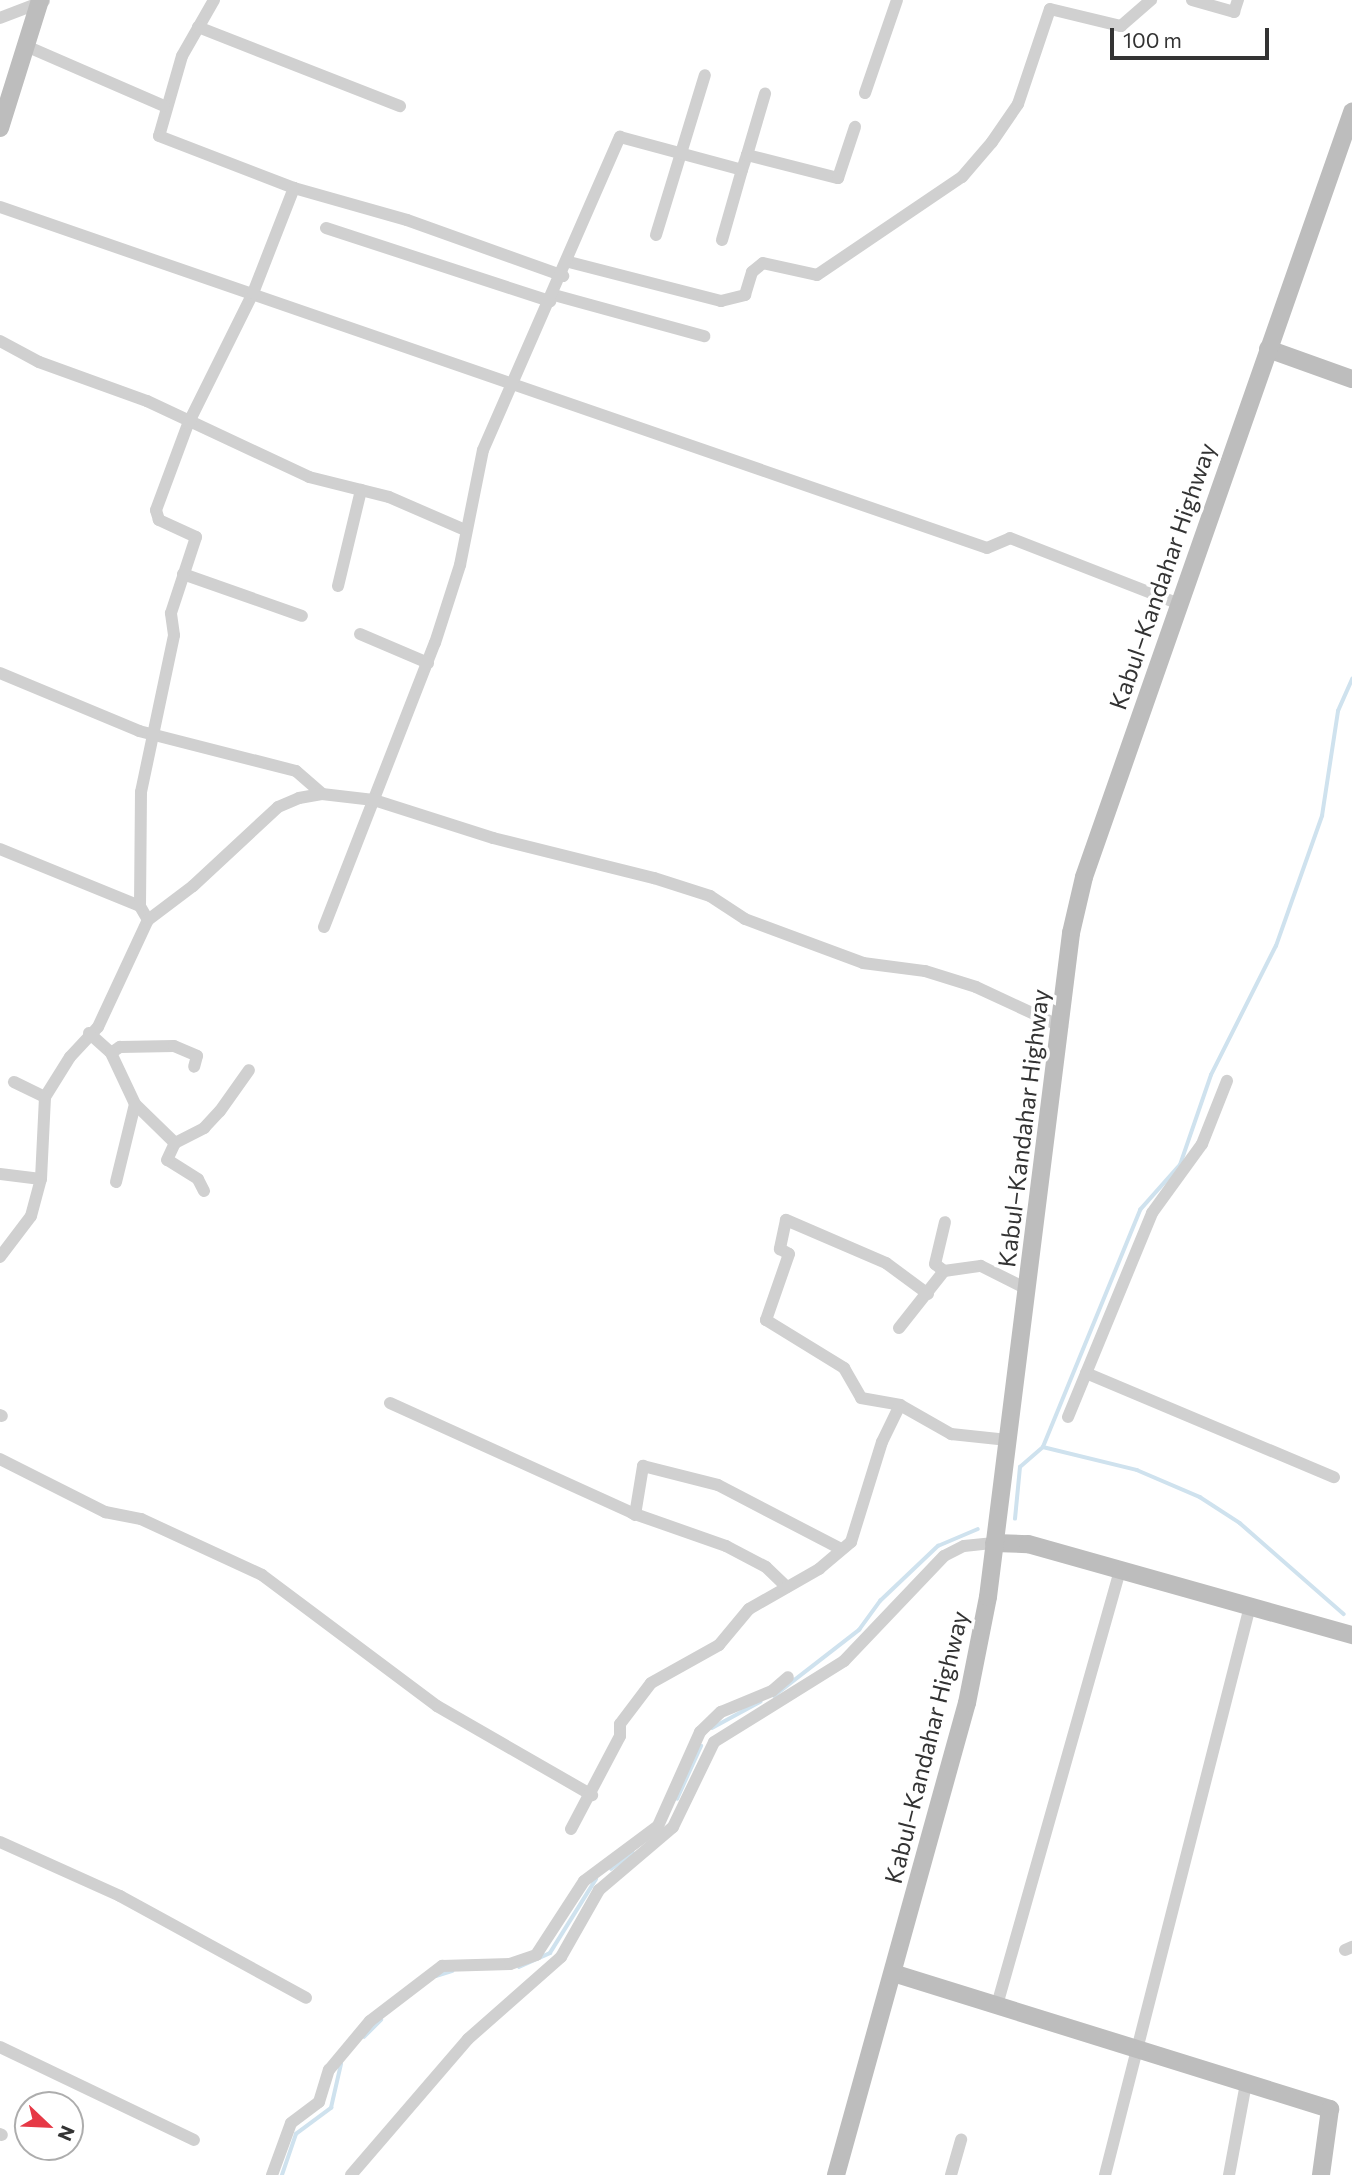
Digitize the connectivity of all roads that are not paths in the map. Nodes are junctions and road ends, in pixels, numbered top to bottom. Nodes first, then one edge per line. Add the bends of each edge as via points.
1 (214, 0) edge
2 (897, 0) edge
3 (1151, 0) edge
4 (1192, 0) edge
5 (1238, 0) edge
6 (42, 1) edge
7 (0, 18) edge
8 (198, 27) junction
9 (26, 46) junction
10 (705, 75) dead end
11 (865, 93) dead end
12 (765, 94) dead end
13 (164, 106) junction
14 (400, 106) dead end
15 (1352, 112) edge
16 (855, 127) dead end
17 (0, 128) edge
18 (680, 153) junction
19 (747, 155) junction
20 (742, 170) junction
21 (294, 188) junction
22 (0, 207) edge
23 (326, 228) dead end
24 (656, 235) dead end
25 (722, 240) dead end
26 (569, 262) junction
27 (563, 276) junction
28 (253, 293) junction
29 (552, 298) junction
30 (704, 336) dead end
31 (0, 341) edge
32 (1268, 349) junction
33 (1352, 379) edge
34 (510, 383) junction
35 (188, 424) junction
36 (361, 490) junction
37 (465, 530) junction
38 (183, 574) junction
39 (338, 586) dead end
40 (1179, 604) junction
41 (302, 616) dead end
42 (360, 634) dead end
43 (428, 663) junction
44 (0, 673) edge
45 (152, 731) junction
46 (322, 794) junction
47 (374, 800) junction
48 (0, 849) edge
49 (140, 906) junction
50 (148, 920) junction
51 (324, 928) dead end
52 (1062, 1027) junction
53 (89, 1033) junction
54 (111, 1053) junction
55 (194, 1067) dead end
56 (249, 1070) dead end
57 (1227, 1081) dead end
58 (14, 1082) dead end
59 (45, 1097) junction
60 (135, 1104) junction
61 (175, 1143) junction
62 (0, 1174) edge
63 (41, 1179) junction
64 (116, 1182) dead end
65 (204, 1191) dead end
66 (945, 1222) dead end
67 (0, 1256) edge
68 (944, 1271) junction
69 (1027, 1289) junction
70 (928, 1294) junction
71 (898, 1328) dead end
72 (1086, 1373) junction
73 (390, 1403) dead end
74 (900, 1405) junction
75 (1068, 1417) dead end
76 (1008, 1440) junction
77 (0, 1459) edge
78 (1334, 1477) dead end
79 (635, 1514) junction
80 (994, 1543) junction
81 (841, 1549) junction
82 (1120, 1571) junction
83 (787, 1587) junction
84 (1250, 1606) junction
85 (1352, 1635) edge
86 (788, 1677) dead end
87 (702, 1730) junction
88 (719, 1738) junction
89 (592, 1795) junction
90 (571, 1829) dead end
91 (663, 1829) junction
92 (0, 1842) edge
93 (893, 1973) junction
94 (306, 1998) dead end
95 (997, 2006) junction
96 (0, 2047) edge
97 (1137, 2049) junction
98 (1246, 2083) junction
99 (961, 2139) dead end
100 (194, 2140) dead end
101 (272, 2175) edge
102 (351, 2175) edge
103 (836, 2175) edge
104 (951, 2175) edge
105 (1105, 2175) edge
106 (1229, 2175) edge
107 (1321, 2175) edge

1 - 8 street
2 - 11 street
3 - 26 street via 1132,22 1121,26 1050,9 1018,104 962,177 817,275 763,264 752,272 745,295 721,301
4 - 5 street via 1234,12
6 - 7 street
6 - 9 main road
8 - 13 street
8 - 14 street
9 - 13 street
9 - 17 main road
10 - 18 street
12 - 19 street
13 - 21 street via 159,136
15 - 32 main road, Kabul–Kandahar Highway
16 - 19 street via 838,178
18 - 20 street
18 - 24 street
18 - 26 street via 620,137 582,220
19 - 20 street
20 - 25 street
21 - 27 street via 407,220
21 - 28 street
22 - 28 street
23 - 29 street
26 - 27 street
27 - 29 street
28 - 34 street
28 - 35 street
29 - 30 street
29 - 34 street
31 - 35 street via 39,362 147,401
32 - 33 main road
32 - 40 main road, Kabul–Kandahar Highway
34 - 37 street via 483,450
34 - 40 street via 987,548 1010,538
35 - 36 street via 309,477
35 - 38 street via 156,515 195,534
36 - 37 street
36 - 39 street
37 - 43 street via 460,565
38 - 41 street
38 - 45 street
40 - 52 main road, Kabul–Kandahar Highway via 1084,877 1071,933
42 - 43 street
43 - 47 street
44 - 45 street via 25,680 65,703
45 - 46 street via 296,771
45 - 49 street via 137,845
46 - 47 street
46 - 50 street via 278,807 194,886
47 - 51 street
47 - 52 street via 493,838 699,892 745,919 863,963 925,971 976,987
48 - 49 street
49 - 50 street
50 - 53 street via 98,1027
52 - 69 main road, Kabul–Kandahar Highway
53 - 54 street
53 - 59 street
54 - 55 street via 120,1047 174,1046 197,1056
54 - 60 street
56 - 61 street via 204,1128
57 - 72 street via 1202,1144 1152,1213
58 - 59 street
59 - 63 street
60 - 61 street
60 - 64 street
61 - 65 street via 167,1160 198,1179
62 - 63 street
63 - 67 street via 32,1216
66 - 68 street via 935,1264
68 - 69 street via 981,1266
68 - 70 street
69 - 76 main road, Kabul–Kandahar Highway
70 - 71 street
70 - 74 street via 886,1262 786,1220 780,1249 789,1254 766,1320 844,1368 861,1398
72 - 75 street
72 - 78 street
73 - 79 street
74 - 76 street via 951,1434
74 - 81 street via 882,1442 859,1527
76 - 80 main road, Kabul–Kandahar Highway
77 - 89 street via 34,1472 105,1512 141,1519 262,1575 437,1706
79 - 81 street via 643,1466 718,1485
79 - 83 street via 726,1546 766,1567
80 - 82 main road via 1028,1544
80 - 88 street via 964,1546 944,1556 844,1661
80 - 93 main road, Kabul–Kandahar Highway via 967,1703
81 - 83 street
82 - 84 main road
82 - 95 street
83 - 89 street via 749,1609 719,1646 651,1683 620,1724 621,1736
84 - 85 main road
84 - 97 street
86 - 87 street via 772,1691 721,1712
87 - 88 street
87 - 91 street
88 - 91 street
89 - 90 street
91 - 101 street via 583,1881 536,1955 510,1964 442,1966 370,2021 329,2070 319,2102 290,2123
91 - 102 street via 599,1890 561,1957 468,2039
92 - 94 street via 120,1896
93 - 95 main road
93 - 103 main road, Kabul–Kandahar Highway
95 - 97 main road
96 - 100 street
97 - 98 main road
97 - 105 street
98 - 106 street
98 - 107 main road via 1330,2109
99 - 104 street

